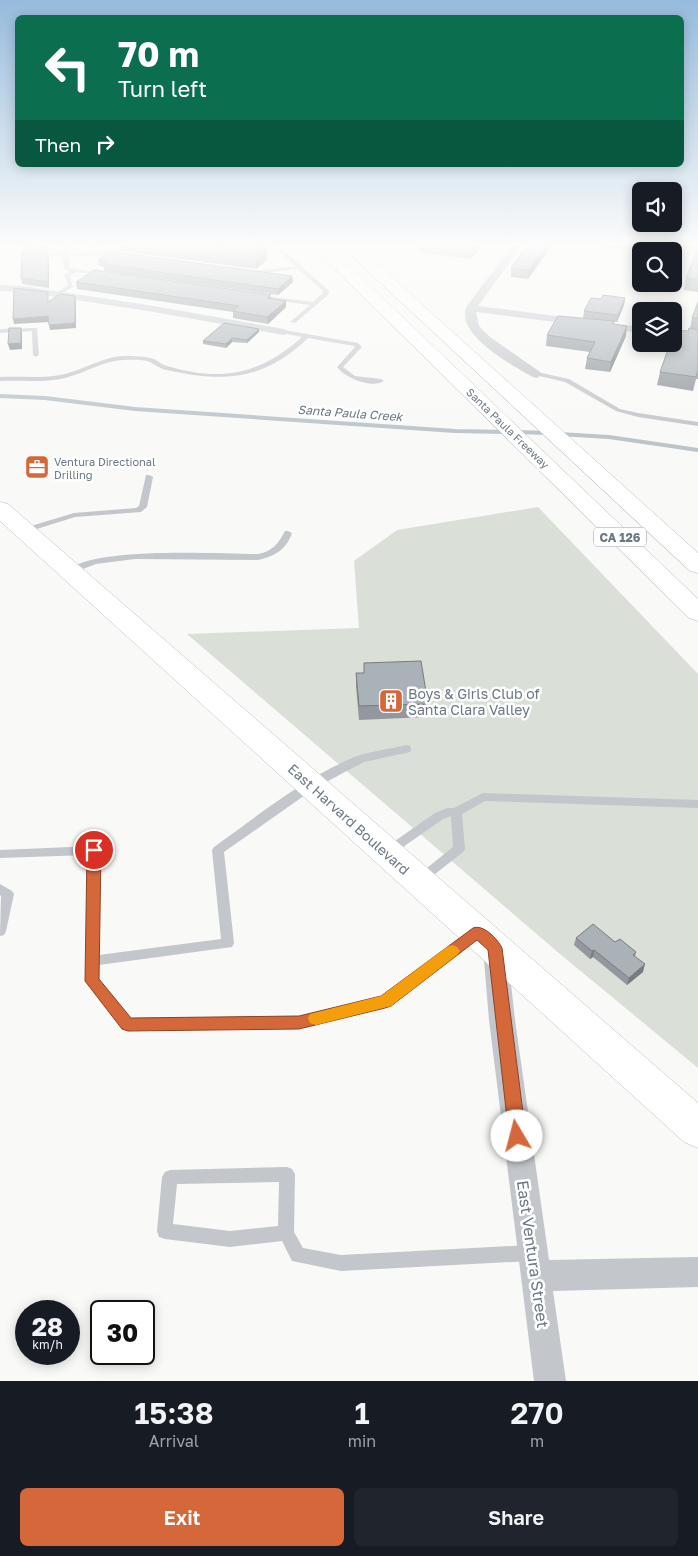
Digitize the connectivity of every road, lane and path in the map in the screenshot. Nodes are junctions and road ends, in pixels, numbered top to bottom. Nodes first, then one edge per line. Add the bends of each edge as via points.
1 (141, 308) edge
2 (309, 308) edge
3 (384, 308) edge
4 (416, 308) edge
5 (472, 308) edge
6 (475, 308) edge
7 (293, 322) dead end
8 (632, 329) edge
9 (0, 330) edge
10 (284, 332) joint
11 (305, 336) junction
12 (36, 355) dead end
13 (537, 374) joint
14 (0, 379) edge
15 (381, 381) dead end
16 (698, 424) edge
17 (149, 477) dead end
18 (0, 507) edge
19 (24, 531) junction
20 (288, 533) dead end
21 (698, 566) edge
22 (70, 571) junction
23 (698, 612) edge
24 (406, 749) dead end
25 (311, 786) junction
26 (698, 804) edge
27 (456, 812) junction
28 (386, 853) junction
29 (0, 854) edge
30 (418, 881) junction
31 (0, 889) edge
32 (0, 931) edge
33 (486, 940) junction
34 (92, 961) junction
35 (698, 1129) edge
36 (286, 1233) junction
37 (534, 1265) junction
38 (698, 1272) edge
39 (550, 1381) edge

1 - 10 street
2 - 7 lane
3 - 23 main road, Santa Paula Freeway / CA 126
4 - 21 main road, Santa Paula Freeway / CA 126
5 - 13 street via 470,320 476,330 522,367
6 - 8 street
9 - 12 lane via 35,329
10 - 11 lane
11 - 14 lane via 277,362 244,374 197,375 162,367 152,361 118,358 70,375
11 - 15 lane via 356,344 359,347 340,367 342,371 356,378
13 - 16 lane via 567,380 618,410
17 - 19 lane via 143,507 138,510 74,515
18 - 19 main road, East Harvard Boulevard
19 - 22 main road, East Harvard Boulevard
20 - 22 lane via 279,550 268,556 136,556 94,562
22 - 25 main road, East Harvard Boulevard
24 - 25 lane via 361,759
25 - 28 main road, East Harvard Boulevard
25 - 34 lane via 218,850 228,943
26 - 27 lane via 483,797
27 - 28 lane via 439,816
27 - 30 lane via 459,849
28 - 30 main road, East Harvard Boulevard
29 - 34 lane via 94,850
30 - 33 main road, East Harvard Boulevard
31 - 32 lane via 8,894
33 - 34 lane via 385,1002 299,1022 128,1024 92,981
33 - 35 main road, East Harvard Boulevard
33 - 37 street, East Ventura Street via 502,1020
36 - 36 lane via 230,1239 166,1231 170,1177 287,1174
36 - 37 lane via 298,1255 341,1263
37 - 38 street
37 - 39 street, East Ventura Street

